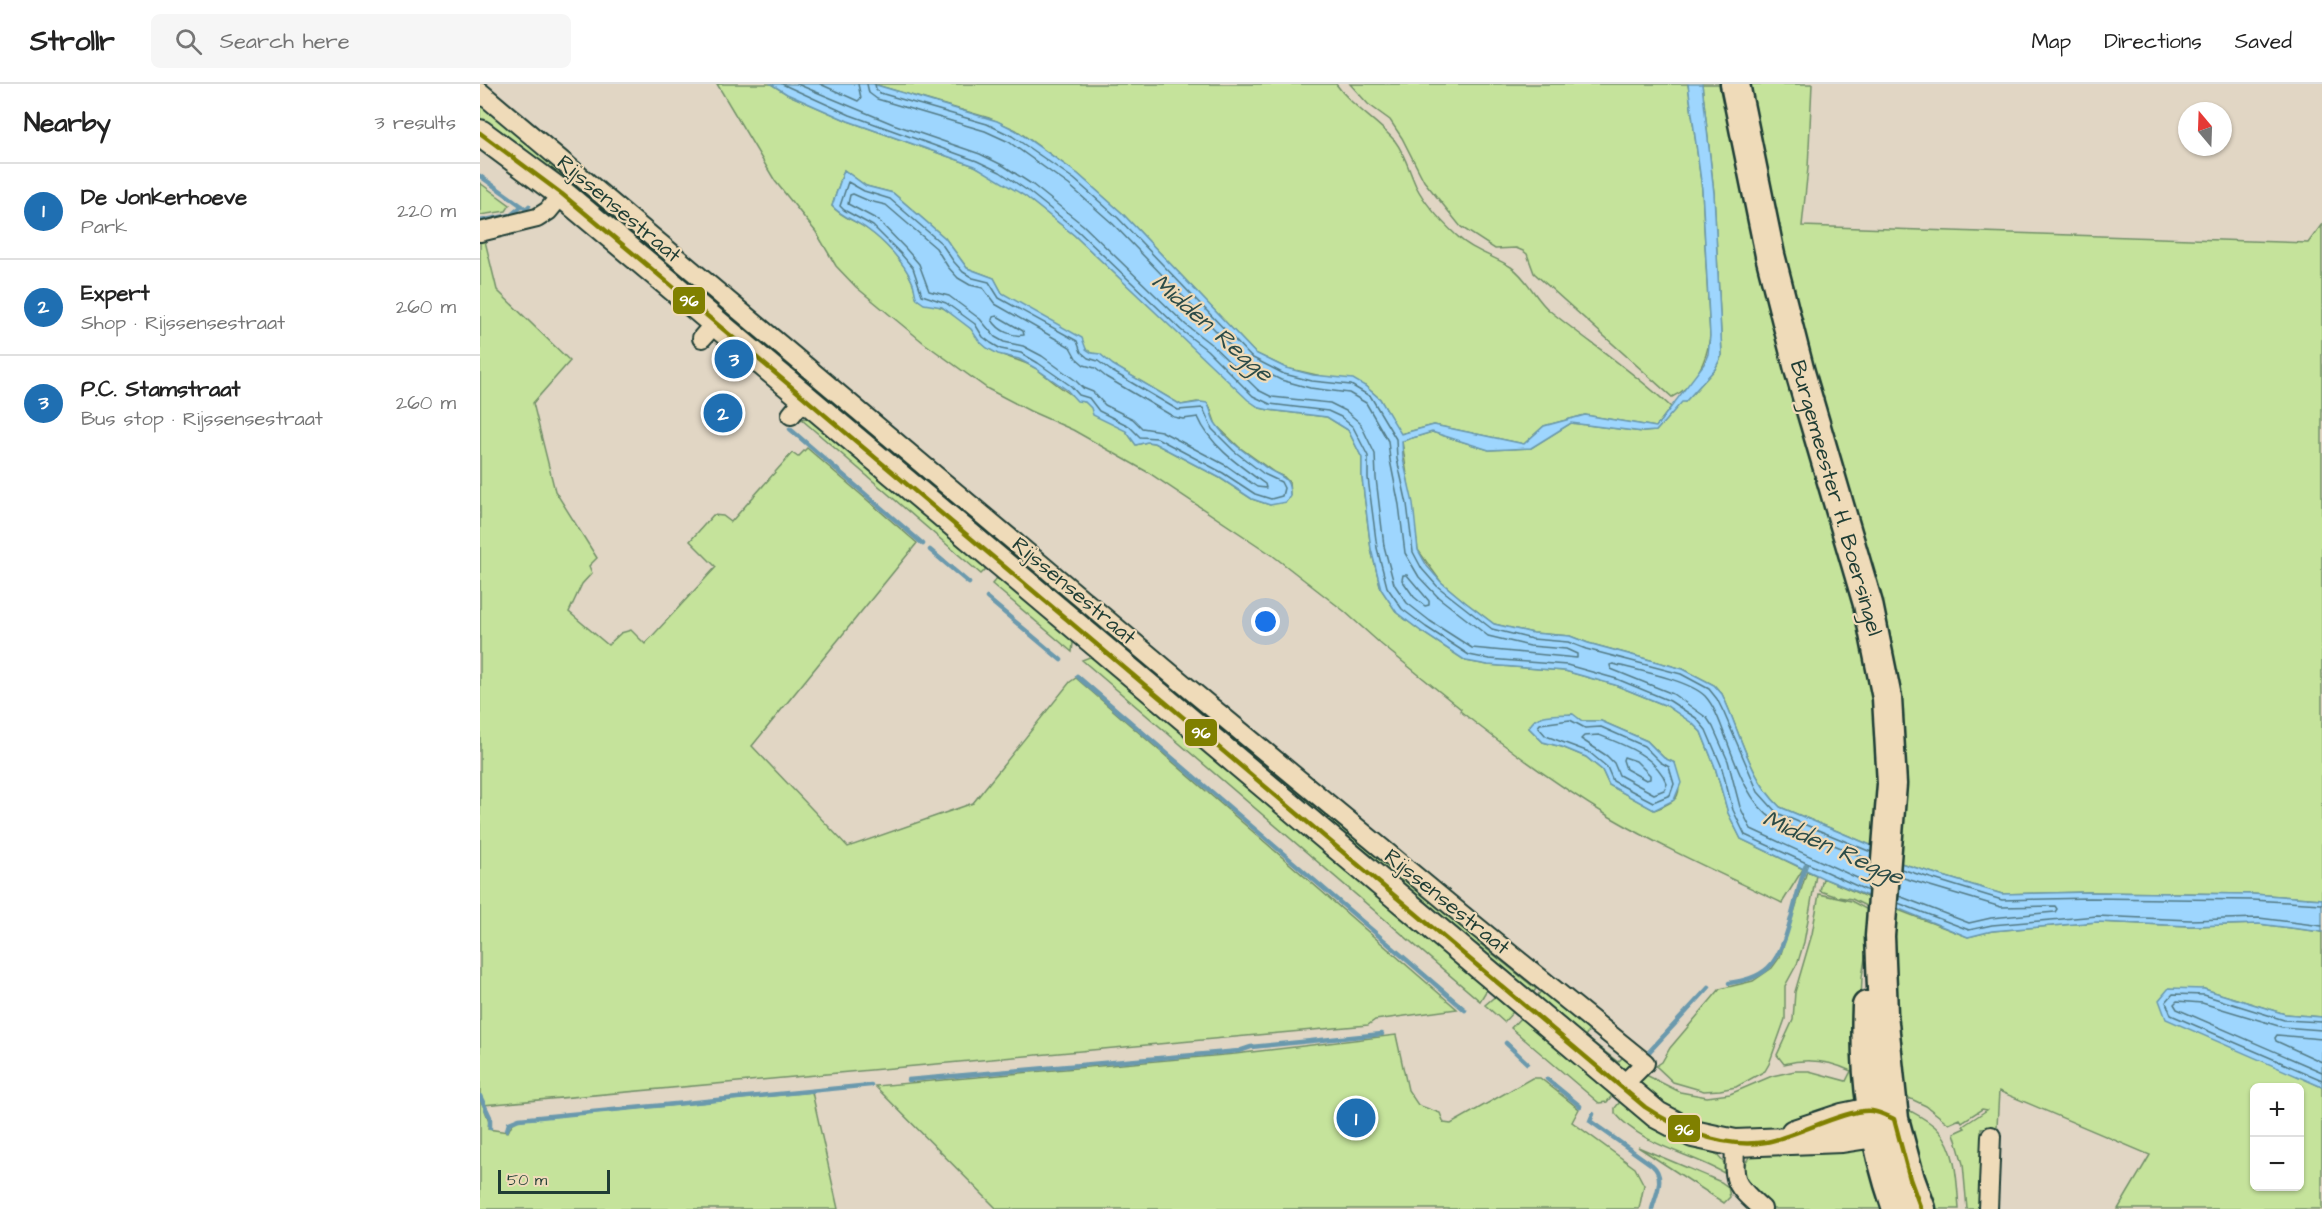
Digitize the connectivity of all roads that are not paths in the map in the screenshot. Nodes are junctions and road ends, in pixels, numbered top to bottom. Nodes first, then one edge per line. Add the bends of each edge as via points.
1 (1735, 84) edge
2 (480, 92) edge
3 (480, 133) edge
4 (562, 194) junction
5 (480, 232) edge
6 (1624, 1089) junction
7 (1880, 1121) junction
8 (1992, 1136) dead end
9 (1735, 1143) junction
10 (1762, 1209) edge
11 (1897, 1209) edge
12 (1921, 1209) edge
13 (1988, 1209) edge

1 - 7 main road, Burgemeester H. Boersingel via 1765,235 1877,641 1887,698 1892,784 1881,927
2 - 6 street, Rijssensestraat via 1184,685 1645,1063 1627,1080
3 - 4 main road, Rijssensestraat
4 - 5 street, Rijssensestraat via 537,218
4 - 6 main road, Rijssensestraat via 709,331 798,407
6 - 9 main road, Rijssensestraat via 1679,1128
7 - 9 main road, Rijssensestraat via 1842,1139
7 - 11 main road via 1884,1172
7 - 12 main road
8 - 13 street
9 - 10 street via 1736,1181

